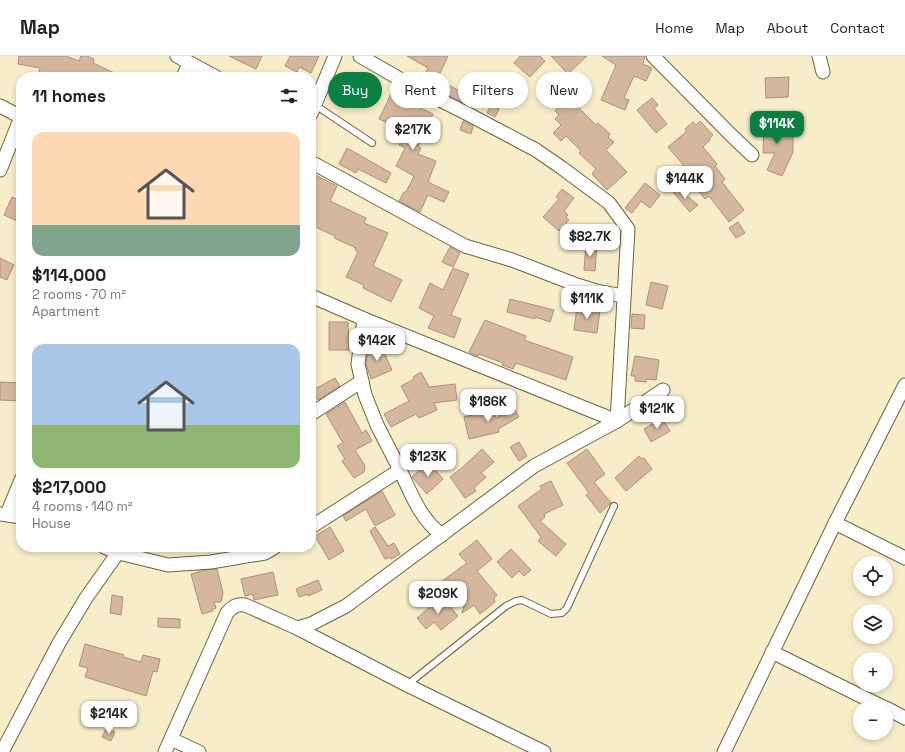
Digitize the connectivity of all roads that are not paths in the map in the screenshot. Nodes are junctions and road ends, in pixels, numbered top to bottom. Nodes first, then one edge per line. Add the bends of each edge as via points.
1 (177, 56) edge
2 (335, 56) edge
3 (360, 56) edge
4 (653, 56) edge
5 (819, 56) edge
6 (189, 64) junction
7 (186, 72) edge
8 (206, 72) edge
9 (823, 72) dead end
10 (316, 103) edge
11 (0, 106) edge
12 (316, 112) edge
13 (16, 114) edge
14 (16, 130) edge
15 (372, 143) dead end
16 (752, 155) dead end
17 (316, 165) edge
18 (0, 170) edge
19 (623, 296) junction
20 (316, 298) edge
21 (364, 319) junction
22 (362, 381) junction
23 (905, 387) edge
24 (663, 390) dead end
25 (316, 411) edge
26 (617, 421) junction
27 (400, 470) junction
28 (16, 490) edge
29 (614, 506) dead end
30 (4, 514) edge
31 (16, 516) edge
32 (835, 523) junction
33 (316, 524) edge
34 (442, 535) junction
35 (119, 552) edge
36 (126, 552) edge
37 (267, 552) edge
38 (905, 558) edge
39 (297, 628) junction
40 (772, 652) junction
41 (407, 685) junction
42 (869, 700) edge
43 (893, 712) edge
44 (905, 718) edge
45 (171, 739) junction
46 (2, 752) edge
47 (166, 752) edge
48 (199, 752) edge
49 (544, 752) edge
50 (724, 752) edge

1 - 6 street
2 - 10 street
3 - 19 street via 536,150 609,203 628,229
4 - 16 street
5 - 9 street
6 - 7 street
6 - 8 street
11 - 13 street
12 - 15 lane
14 - 18 street
17 - 19 street via 465,246 512,260 577,285
19 - 26 street
20 - 21 street
21 - 22 street via 358,364
21 - 26 street
22 - 25 street
22 - 27 street via 377,425
23 - 32 street
24 - 26 street
26 - 34 street via 534,466
27 - 33 street
27 - 34 street via 422,515
28 - 30 street
29 - 41 lane via 567,608 562,613 551,614 522,600 516,601 506,606
30 - 31 street
32 - 38 street
32 - 40 street
34 - 39 street via 346,606 311,624
35 - 46 street via 86,598 59,643
36 - 37 street via 168,565 211,562
39 - 41 street
39 - 45 street via 245,605 238,604 232,607 227,613
40 - 42 street
40 - 50 street
41 - 49 street
43 - 44 street
45 - 47 street
45 - 48 street

